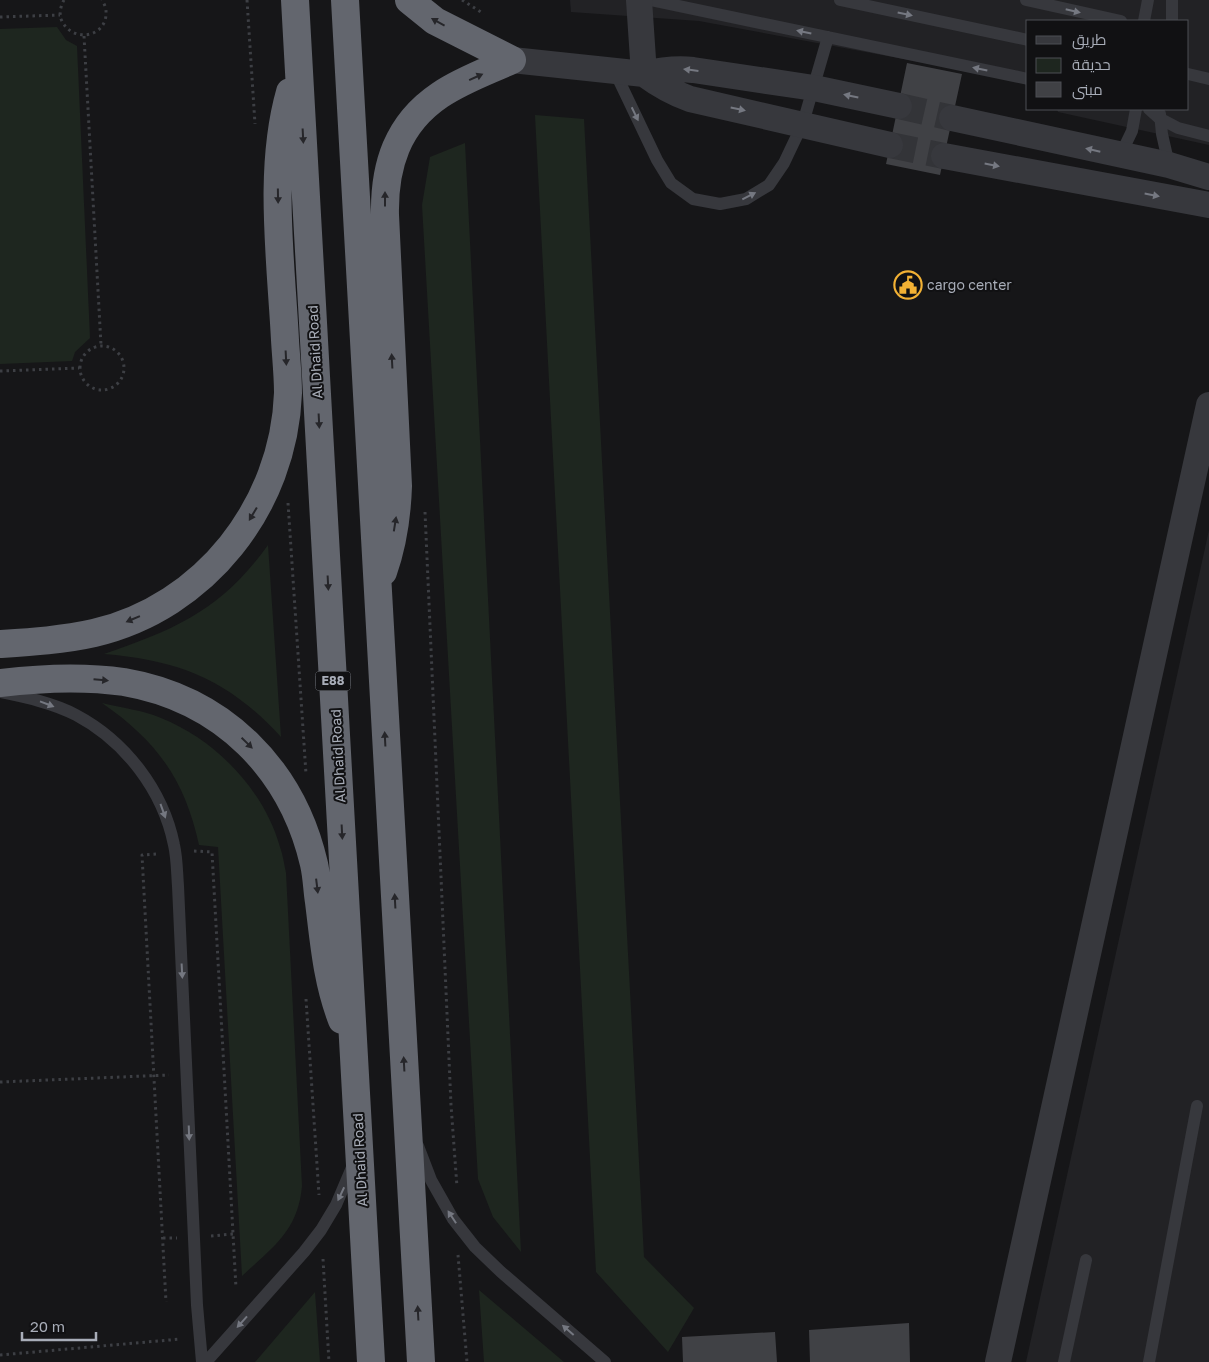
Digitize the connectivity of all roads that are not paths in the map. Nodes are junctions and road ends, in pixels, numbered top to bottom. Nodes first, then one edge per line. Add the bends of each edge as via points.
1 (295, 0) edge
2 (345, 0) edge
3 (409, 0) edge
4 (639, 0) edge
5 (650, 0) edge
6 (840, 0) edge
7 (1026, 0) edge
8 (1148, 0) edge
9 (1172, 0) edge
10 (1116, 20) edge
11 (1144, 20) edge
12 (1172, 20) edge
13 (828, 37) junction
14 (1026, 40) edge
15 (512, 60) junction
16 (298, 62) junction
17 (614, 70) junction
18 (644, 74) junction
19 (1189, 74) edge
20 (1026, 79) edge
21 (1209, 79) edge
22 (814, 88) junction
23 (899, 106) tunnel mouth
24 (1136, 110) edge
25 (1160, 113) edge
26 (952, 118) tunnel mouth
27 (803, 124) junction
28 (1209, 136) edge
29 (890, 145) tunnel mouth
30 (944, 156) tunnel mouth
31 (1120, 156) junction
32 (1169, 165) junction
33 (1209, 177) edge
34 (1209, 205) edge
35 (1209, 405) edge
36 (377, 587) junction
37 (0, 644) edge
38 (0, 683) edge
39 (0, 692) edge
40 (354, 1050) junction
41 (406, 1093) junction
42 (1197, 1106) dead end
43 (360, 1149) junction
44 (1086, 1260) dead end
45 (204, 1362) edge
46 (372, 1362) edge
47 (421, 1362) edge
48 (605, 1362) edge
49 (998, 1362) edge
50 (1064, 1362) edge
51 (1149, 1362) edge

1 - 16 highway, Al Dhaid Road / E88
2 - 36 highway
15 -> 3 highway via 435,21
4 - 18 street
13 -> 5 lane
6 -> 14 lane
7 -> 10 lane
8 - 11 lane
9 - 12 lane
20 -> 13 lane
13 - 22 lane
15 - 17 street
36 -> 15 highway via 393,538 397,504 385,215 388,170 399,142 421,111 458,84
16 -> 37 highway via 286,104 277,191 288,392 284,434 273,474 256,512 232,546 204,576 163,605 134,620 94,633 48,641
16 -> 40 highway, Al Dhaid Road / E88
17 - 18 street
17 -> 27 lane via 662,168 672,183 694,199 720,204 746,199 769,185
22 -> 18 street via 677,69
18 -> 27 street via 666,89 690,99
19 - 21 lane
23 -> 22 street
22 - 27 lane
24 - 31 lane via 1132,131
25 - 28 lane via 1178,128
25 - 32 lane
31 -> 26 street
27 - 29 street
30 -> 34 street
31 - 32 street
32 - 33 street
35 - 49 street
41 -> 36 highway
38 -> 40 highway via 64,678 134,685 178,698 204,710 248,743 267,763 299,816 314,866 329,977
39 -> 45 lane via 36,700 76,715 110,738 140,769 161,805 174,844 199,1338
40 - 43 highway, Al Dhaid Road / E88
47 -> 41 highway
48 -> 41 lane via 501,1272 453,1219 431,1180 414,1138
42 - 51 lane
43 -> 45 lane via 336,1205 321,1230
43 - 46 highway, Al Dhaid Road / E88
44 - 50 lane

